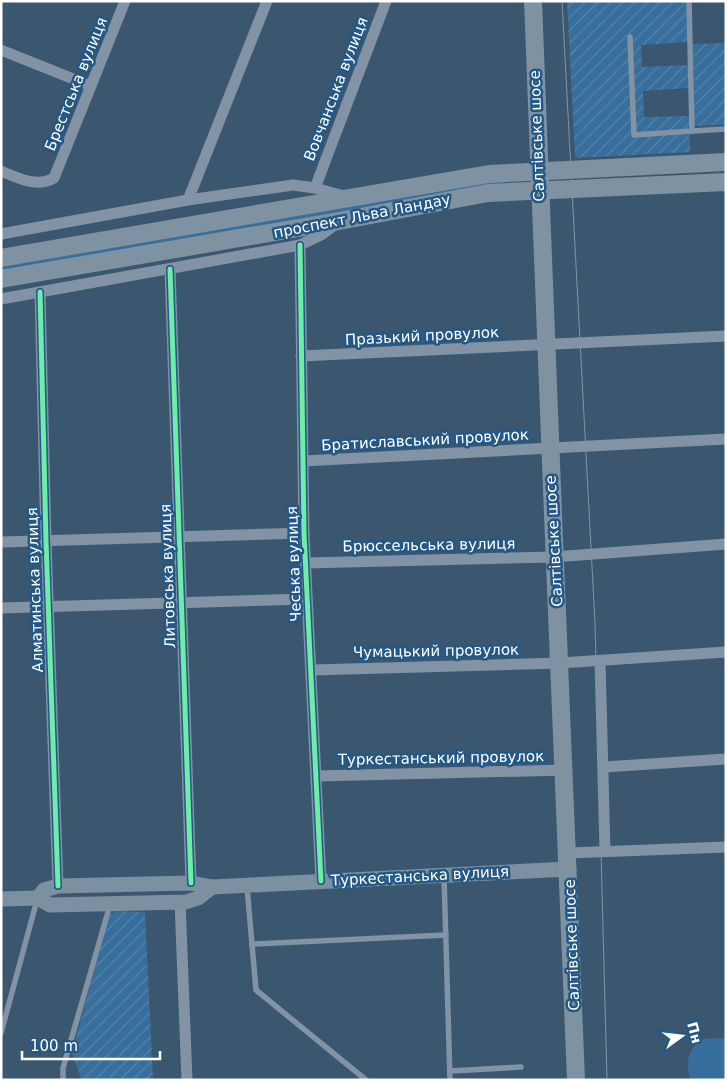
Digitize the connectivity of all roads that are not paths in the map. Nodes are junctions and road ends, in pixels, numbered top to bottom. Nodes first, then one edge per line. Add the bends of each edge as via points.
1 (125, 1) edge
2 (267, 1) edge
3 (386, 1) edge
4 (533, 1) edge
5 (689, 1) edge
6 (630, 37) dead end
7 (1, 50) edge
8 (91, 86) junction
9 (726, 130) edge
10 (692, 131) junction
11 (726, 162) edge
12 (538, 170) junction
13 (1, 171) edge
14 (726, 182) edge
15 (315, 188) junction
16 (539, 189) junction
17 (347, 198) junction
18 (188, 200) junction
19 (339, 222) junction
20 (1, 234) edge
21 (300, 245) junction
22 (1, 258) edge
23 (170, 269) junction
24 (1, 279) edge
25 (40, 292) junction
26 (1, 299) edge
27 (726, 336) edge
28 (545, 346) junction
29 (301, 356) junction
30 (726, 438) edge
31 (549, 449) junction
32 (303, 461) junction
33 (304, 533) junction
34 (180, 536) junction
35 (1, 542) edge
36 (46, 542) junction
37 (726, 544) edge
38 (554, 557) junction
39 (306, 563) junction
40 (307, 599) junction
41 (181, 603) junction
42 (48, 606) junction
43 (1, 608) edge
44 (726, 652) edge
45 (600, 661) junction
46 (560, 663) junction
47 (312, 670) junction
48 (726, 759) edge
49 (604, 768) junction
50 (566, 770) junction
51 (317, 776) junction
52 (726, 847) edge
53 (605, 852) junction
54 (569, 861) junction
55 (444, 874) junction
56 (321, 881) junction
57 (191, 883) junction
58 (247, 885) junction
59 (58, 886) junction
60 (212, 887) junction
61 (38, 898) junction
62 (1, 899) edge
63 (180, 902) junction
64 (110, 905) junction
65 (446, 935) junction
66 (252, 944) junction
67 (1, 1033) edge
68 (521, 1067) dead end
69 (451, 1071) junction
70 (63, 1080) edge
71 (187, 1080) edge
72 (366, 1080) edge
73 (450, 1080) edge
74 (576, 1080) edge

1 - 8 street, Брестська вулиця
2 - 18 street
3 - 15 street, Вовчанська вулиця
4 - 12 main road, Салтівське шосе
5 - 10 lane
6 - 10 lane via 634,135
7 - 8 street
8 - 13 street, Брестська вулиця via 54,178 41,184
9 - 10 lane
11 - 12 main road, проспект Льва Ландау
12 - 16 main road, Салтівське шосе
12 - 17 main road, проспект Льва Ландау via 489,174
14 - 16 main road, проспект Льва Ландау
15 - 17 street
15 - 18 street via 293,185
16 - 19 main road, проспект Льва Ландау via 482,194
16 - 28 main road, Салтівське шосе
17 - 22 main road, проспект Льва Ландау
18 - 20 street
19 - 21 street via 321,236
19 - 24 main road, проспект Льва Ландау
21 - 23 street
21 - 29 street, Чеська вулиця
23 - 25 street
23 - 34 street, Литовська вулиця
25 - 26 street
25 - 36 street, Алматинська вулиця
27 - 28 street, Празький провулок
28 - 29 street, Празький провулок
28 - 31 main road, Салтівське шосе
29 - 32 street, Чеська вулиця
30 - 31 street, Братиславський провулок
31 - 32 street, Братиславський провулок
31 - 38 main road, Салтівське шосе
32 - 33 street, Чеська вулиця
33 - 34 street
33 - 39 street, Чеська вулиця
34 - 36 street
34 - 41 street, Литовська вулиця
35 - 36 street
36 - 42 street, Алматинська вулиця
37 - 38 street, Брюссельська вулиця
38 - 39 street, Брюссельська вулиця
38 - 46 main road, Салтівське шосе
39 - 40 street, Чеська вулиця
40 - 41 street
40 - 47 street, Чеська вулиця
41 - 42 street
41 - 57 street, Литовська вулиця
42 - 43 street
42 - 59 street, Алматинська вулиця
44 - 45 street, Чумацький провулок
45 - 46 street, Чумацький провулок
45 - 49 street
46 - 47 street, Чумацький провулок
46 - 50 main road, Салтівське шосе
47 - 51 street, Чеська вулиця
48 - 49 street
49 - 53 street
50 - 51 street, Туркестанський провулок
50 - 54 main road, Салтівське шосе
51 - 56 street, Чеська вулиця
52 - 53 street
53 - 54 street
54 - 55 street, Туркестанська вулиця
54 - 74 main road, Салтівське шосе
55 - 56 street, Туркестанська вулиця
55 - 65 lane
56 - 58 street, Туркестанська вулиця
57 - 59 street, Туркестанська вулиця
57 - 60 street, Туркестанська вулиця
58 - 60 street, Туркестанська вулиця
58 - 66 lane
59 - 61 street, Туркестанська вулиця via 44,890
60 - 63 street, Туркестанська вулиця via 198,898
61 - 62 street, Туркестанська вулиця
61 - 64 street, Туркестанська вулиця via 50,904
61 - 67 lane
63 - 64 street, Туркестанська вулиця
63 - 71 street
64 - 70 lane via 63,1068
65 - 66 lane
65 - 69 lane
66 - 72 lane via 256,990
68 - 69 lane
69 - 73 lane

